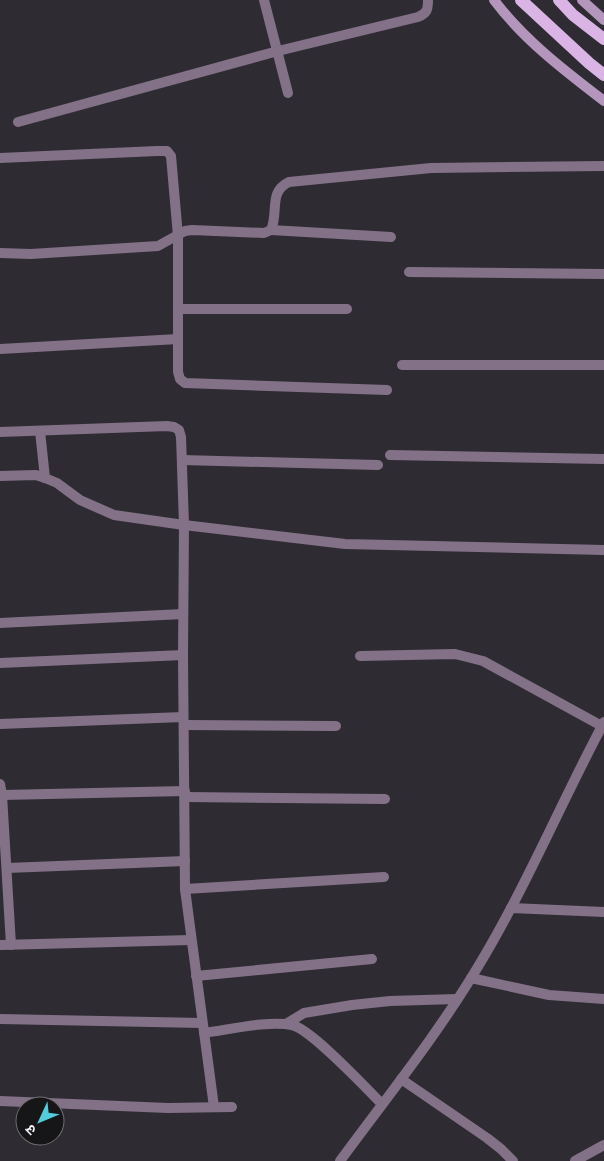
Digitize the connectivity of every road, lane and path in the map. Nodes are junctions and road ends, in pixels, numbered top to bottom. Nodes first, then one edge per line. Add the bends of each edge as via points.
1 (264, 0) edge
2 (428, 0) edge
3 (494, 0) edge
4 (521, 0) edge
5 (560, 0) edge
6 (582, 0) edge
7 (604, 20) edge
8 (604, 39) edge
9 (278, 51) junction
10 (604, 74) edge
11 (288, 93) dead end
12 (604, 101) edge
13 (18, 122) dead end
14 (0, 158) edge
15 (604, 166) edge
16 (271, 230) junction
17 (178, 236) junction
18 (391, 237) dead end
19 (0, 253) edge
20 (409, 272) dead end
21 (604, 274) edge
22 (178, 309) junction
23 (347, 309) dead end
24 (178, 339) junction
25 (0, 349) edge
26 (402, 365) dead end
27 (604, 365) edge
28 (387, 390) dead end
29 (40, 431) junction
30 (0, 432) edge
31 (390, 454) dead end
32 (604, 459) edge
33 (182, 460) junction
34 (378, 465) dead end
35 (0, 476) edge
36 (45, 478) junction
37 (184, 524) junction
38 (604, 550) edge
39 (183, 614) junction
40 (0, 623) edge
41 (183, 655) junction
42 (360, 656) dead end
43 (0, 663) edge
44 (184, 721) junction
45 (0, 724) edge
46 (603, 724) edge
47 (336, 726) dead end
48 (0, 784) edge
49 (185, 794) junction
50 (385, 799) dead end
51 (2, 801) edge
52 (185, 861) junction
53 (7, 868) junction
54 (384, 877) dead end
55 (185, 889) junction
56 (511, 908) junction
57 (604, 912) edge
58 (191, 940) junction
59 (0, 945) edge
60 (11, 945) junction
61 (372, 959) dead end
62 (196, 976) junction
63 (470, 978) junction
64 (457, 999) junction
65 (604, 999) edge
66 (0, 1019) edge
67 (286, 1024) junction
68 (203, 1028) junction
69 (400, 1078) junction
70 (0, 1101) edge
71 (382, 1104) junction
72 (214, 1107) junction
73 (232, 1107) dead end
74 (604, 1145) edge
75 (340, 1161) edge
76 (513, 1161) edge
77 (575, 1161) edge

1 - 9 street
2 - 9 street via 425,14 418,17
3 - 12 main road via 507,17 564,70
4 - 10 main road
5 - 8 main road via 573,15
6 - 7 main road
9 - 11 street
9 - 13 street
14 - 17 street via 167,151 173,165
15 - 16 street via 431,168 289,182 280,187 276,195
16 - 17 street via 264,233 192,230
16 - 18 street
17 - 19 street via 158,246
17 - 22 street
20 - 21 street
22 - 23 street
22 - 24 street
24 - 25 street
24 - 28 street via 178,372 184,383
26 - 27 street
29 - 30 street
29 - 33 street via 174,427 181,437
29 - 36 street
31 - 32 street
33 - 34 street
33 - 37 street
35 - 36 street
36 - 37 street via 58,483 80,500 114,515
37 - 38 street via 345,544
37 - 39 street
39 - 40 street
39 - 41 street
41 - 43 street
41 - 44 street
42 - 46 street via 470,656
44 - 45 street
44 - 47 street
44 - 49 street
46 - 56 street
48 - 51 street
49 - 50 street
49 - 51 street
49 - 52 street
51 - 53 street
52 - 53 street
52 - 55 street
53 - 60 street
54 - 55 street
55 - 58 street
56 - 57 street
56 - 63 street
58 - 60 street
58 - 62 street
59 - 60 street
61 - 62 street
62 - 68 street
63 - 64 street
63 - 65 street via 549,995
64 - 67 street via 352,1005 304,1013
64 - 69 street
66 - 68 street
67 - 68 street
67 - 71 street via 303,1030
68 - 72 street
69 - 71 street
69 - 76 street via 501,1149
70 - 72 street
71 - 75 street
72 - 73 street
74 - 77 street

